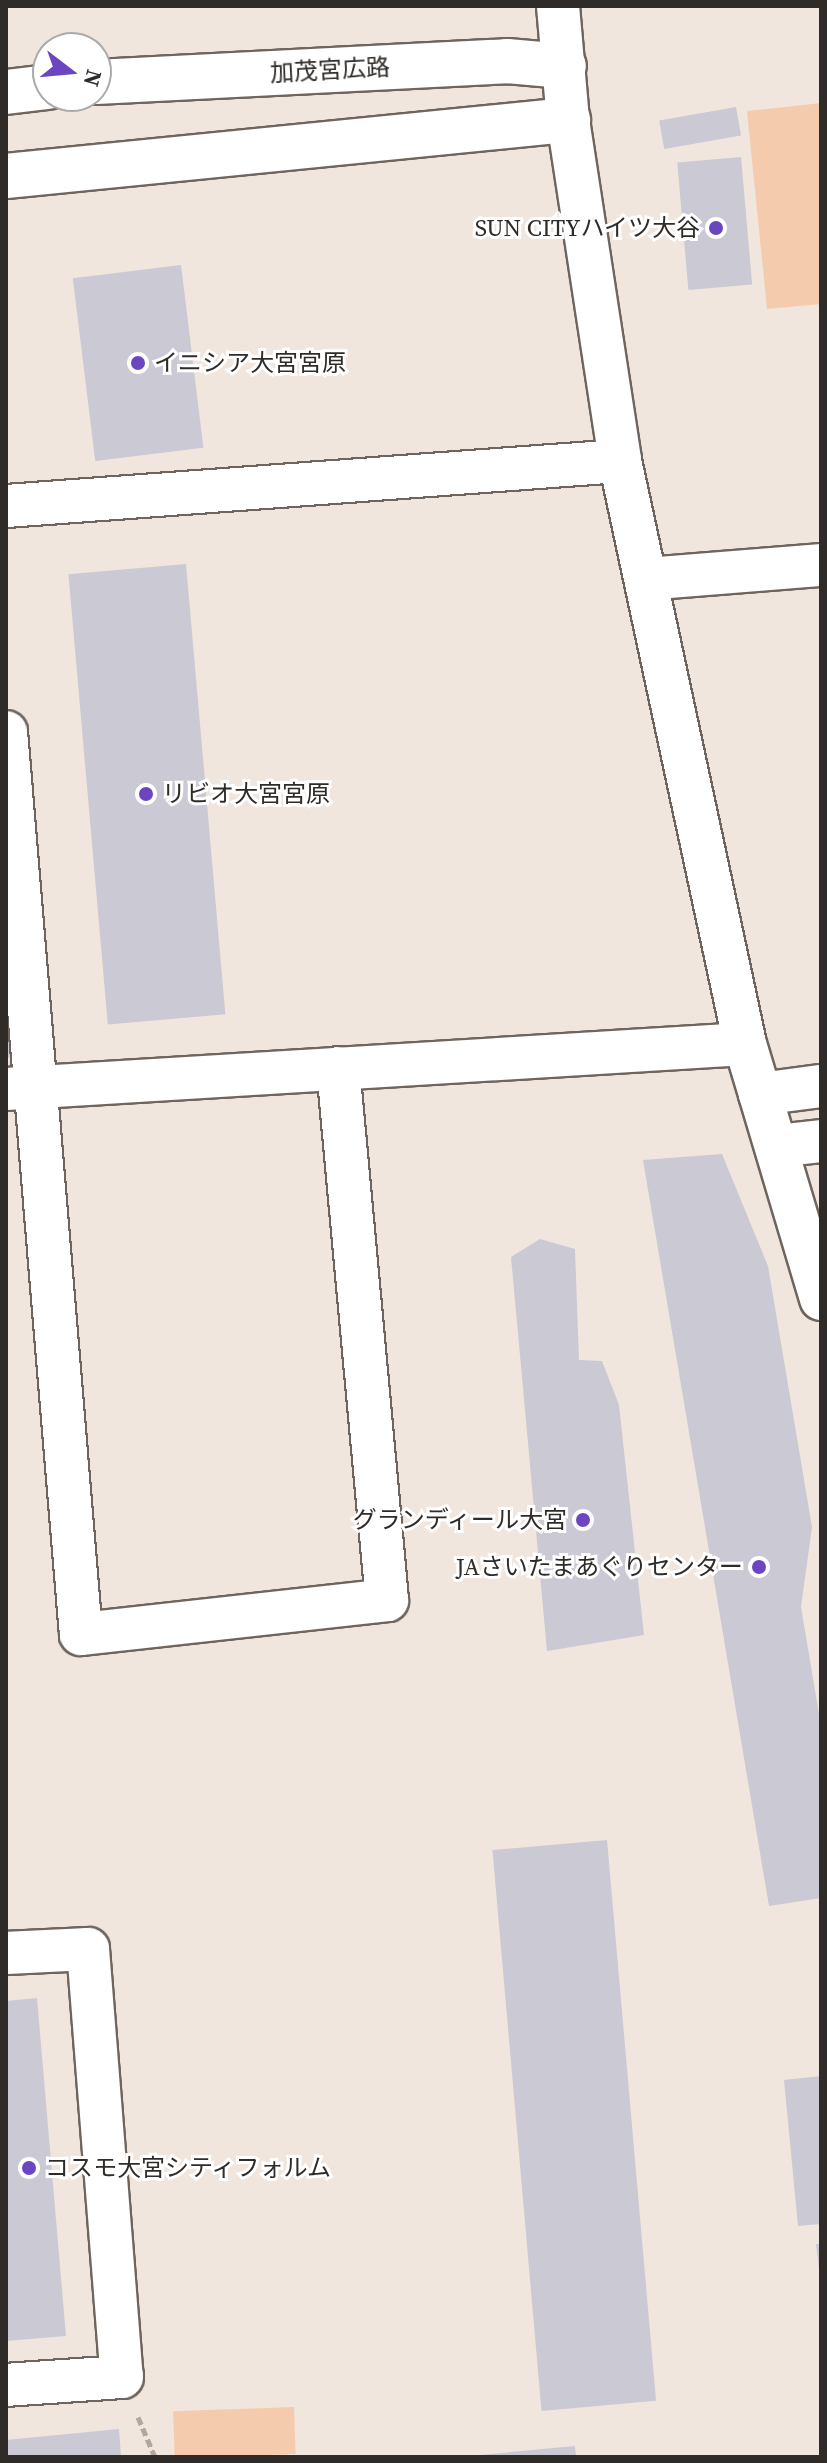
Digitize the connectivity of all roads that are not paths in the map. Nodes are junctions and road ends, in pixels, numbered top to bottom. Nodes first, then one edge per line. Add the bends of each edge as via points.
1 (558, 6) edge
2 (564, 66) junction
3 (112, 81) edge
4 (32, 89) edge
5 (6, 92) edge
6 (568, 120) junction
7 (6, 176) edge
8 (620, 461) junction
9 (6, 506) edge
10 (821, 565) edge
11 (646, 579) junction
12 (6, 732) edge
13 (745, 1044) junction
14 (338, 1068) junction
15 (821, 1086) edge
16 (23, 1087) edge
17 (760, 1094) junction
18 (821, 1141) edge
19 (776, 1146) junction
20 (821, 1299) edge
21 (6, 1953) edge
22 (6, 2385) edge

1 - 2 street
2 - 3 street, 加茂宮広路 via 507,61
2 - 6 street
4 - 5 street
6 - 7 street
6 - 8 street
8 - 9 street
8 - 11 street
10 - 11 street
11 - 13 street
12 - 16 street
13 - 14 street
13 - 17 street
14 - 16 street
14 - 16 street via 387,1600 81,1634
15 - 17 street
17 - 19 street
18 - 19 street
19 - 20 street
21 - 22 street via 88,1949 122,2377

